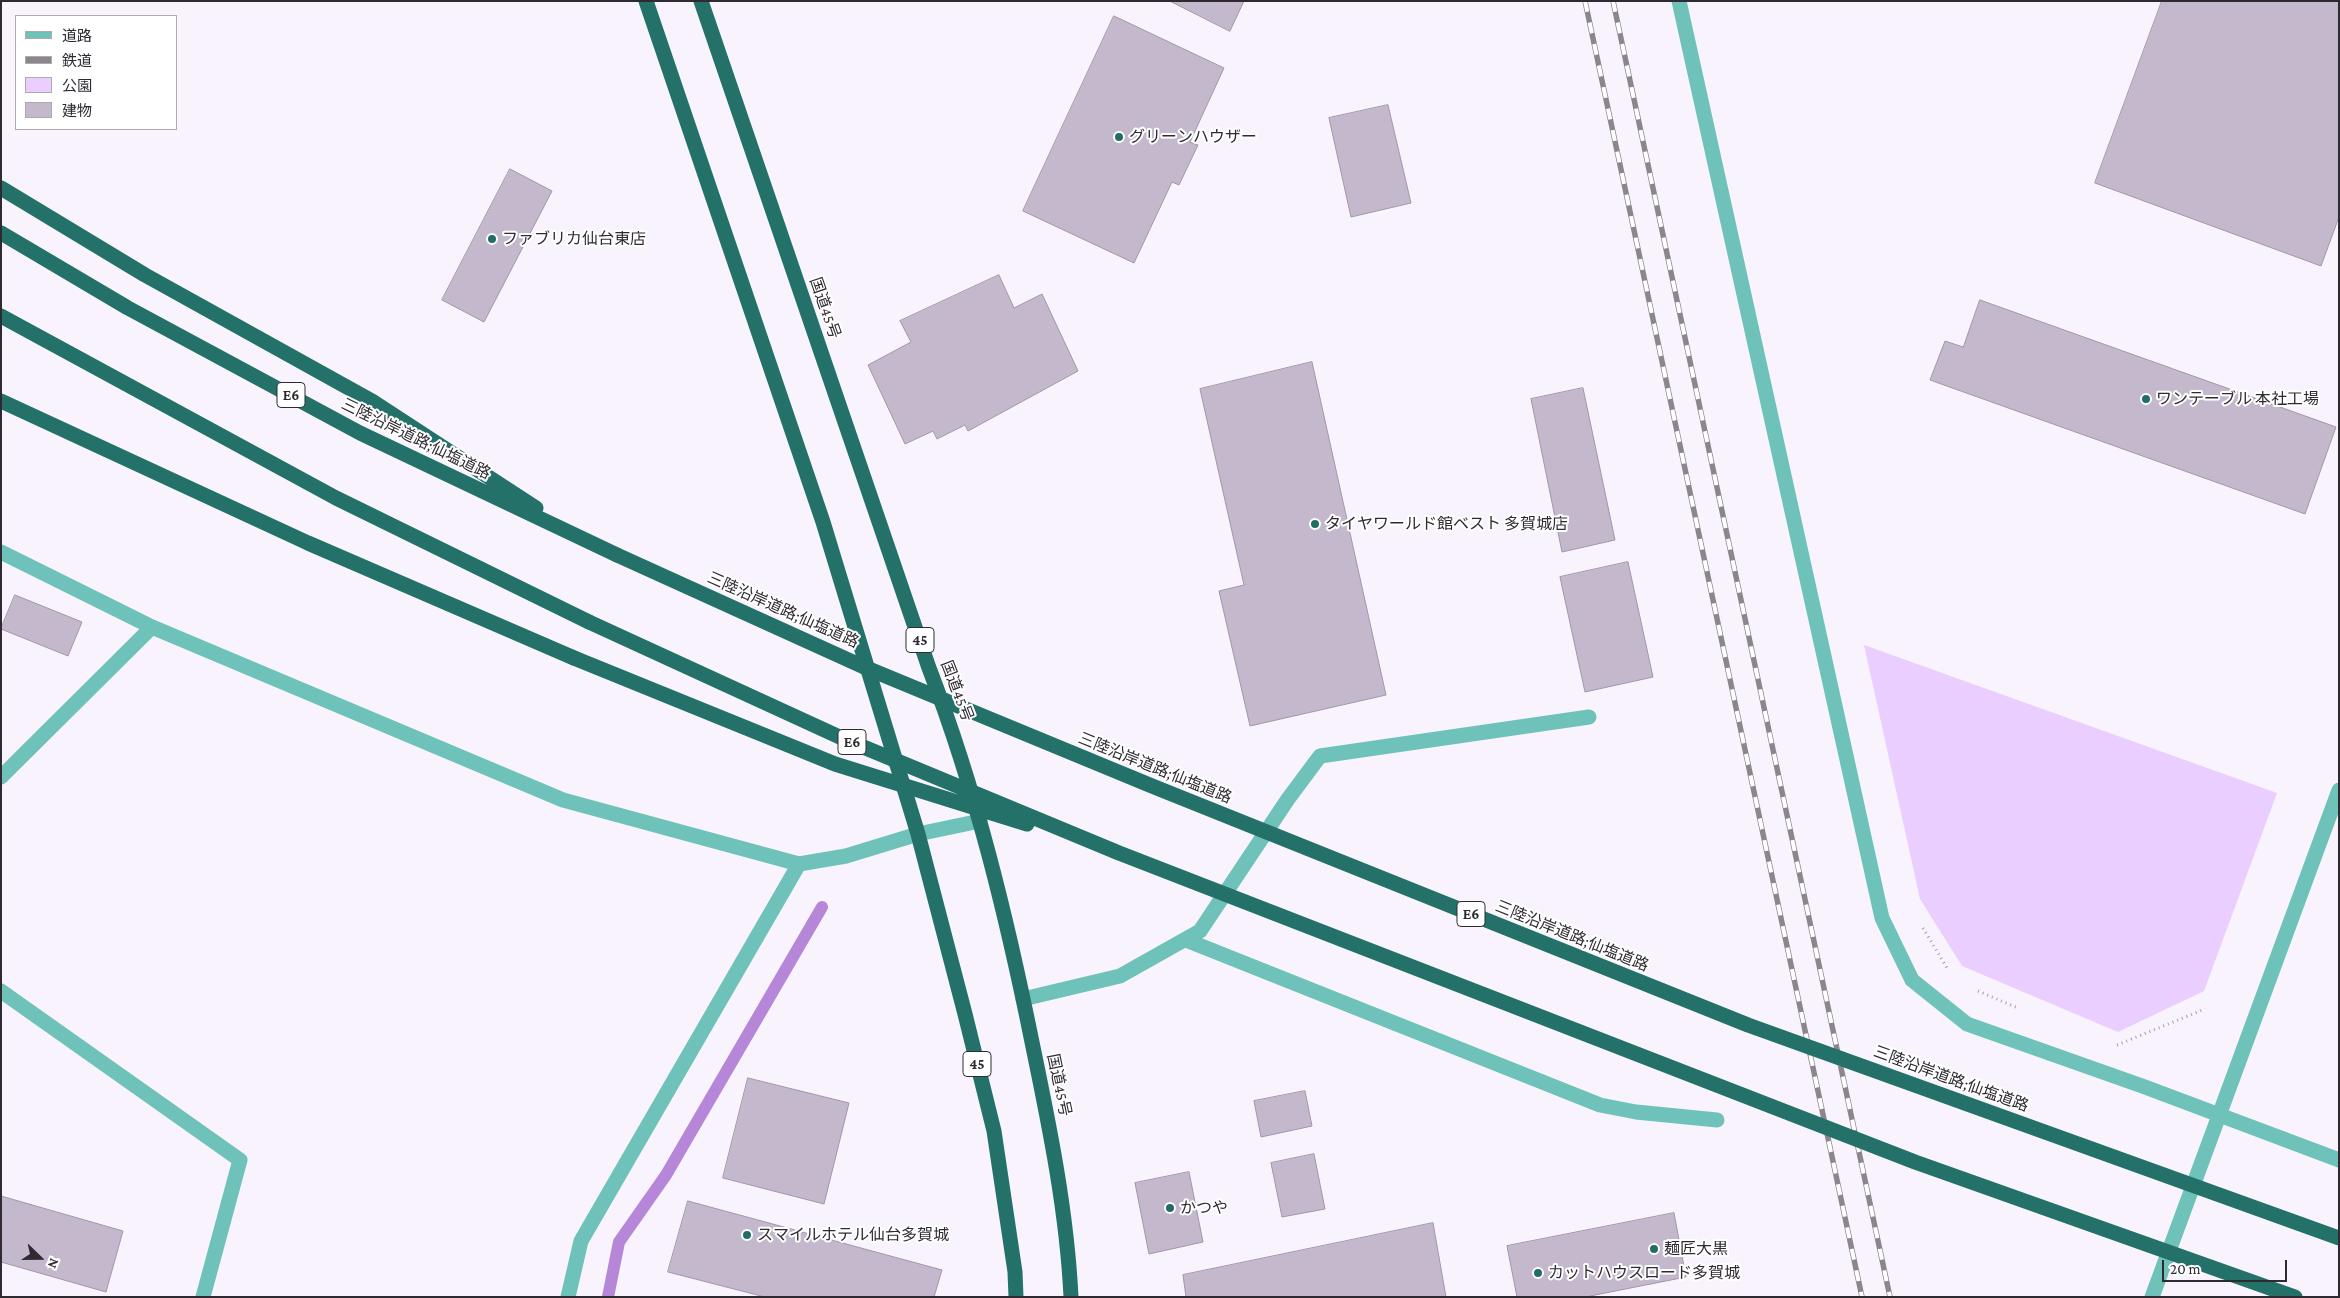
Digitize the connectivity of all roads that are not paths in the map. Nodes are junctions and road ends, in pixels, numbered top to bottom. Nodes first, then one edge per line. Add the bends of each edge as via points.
1 (646, 1) edge
2 (701, 1) edge
3 (1680, 1) edge
4 (1, 188) edge
5 (1, 233) edge
6 (1, 316) edge
7 (1, 401) edge
8 (588, 542) junction
9 (1, 552) edge
10 (152, 627) junction
11 (1589, 717) dead end
12 (1, 777) edge
13 (2339, 790) edge
14 (980, 821) junction
15 (918, 834) junction
16 (1120, 853) junction
17 (799, 864) junction
18 (1186, 940) junction
19 (1, 992) edge
20 (1023, 999) junction
21 (2218, 1115) junction
22 (1717, 1120) dead end
23 (2339, 1160) edge
24 (2339, 1238) edge
25 (203, 1297) edge
26 (568, 1297) edge
27 (1016, 1297) edge
28 (1071, 1297) edge
29 (2152, 1297) edge
30 (2295, 1297) edge

1 - 15 highway, 45 via 823,522
2 - 14 highway, 国道45号 / 45 via 954,733
3 - 21 street via 1882,918 1912,980 1967,1024
4 - 8 highway via 145,275 372,402
5 - 8 highway, 三陸沿岸道路;仙塩道路 / E6 via 128,308 360,433
6 - 16 highway, E6, bridge via 336,498 589,622 844,739
7 - 16 highway, bridge via 308,543 574,658 835,764
8 - 24 highway, 三陸沿岸道路;仙塩道路 / E6, bridge via 864,666 1152,786 1748,1025
9 - 10 street
10 - 12 street
10 - 17 street via 563,800
11 - 18 street via 1320,756 1200,931
13 - 21 street
14 - 15 street
14 - 20 highway, 国道45号 / 45
15 - 17 street via 846,856
15 - 27 highway, 45 via 994,1131
16 - 30 highway, E6, bridge via 1915,1162
17 - 26 street via 581,1241
18 - 20 street via 1120,976
18 - 22 street via 1600,1105
19 - 25 street via 240,1160
20 - 28 highway, 国道45号 / 45 via 1053,1144
21 - 23 street
21 - 29 street

